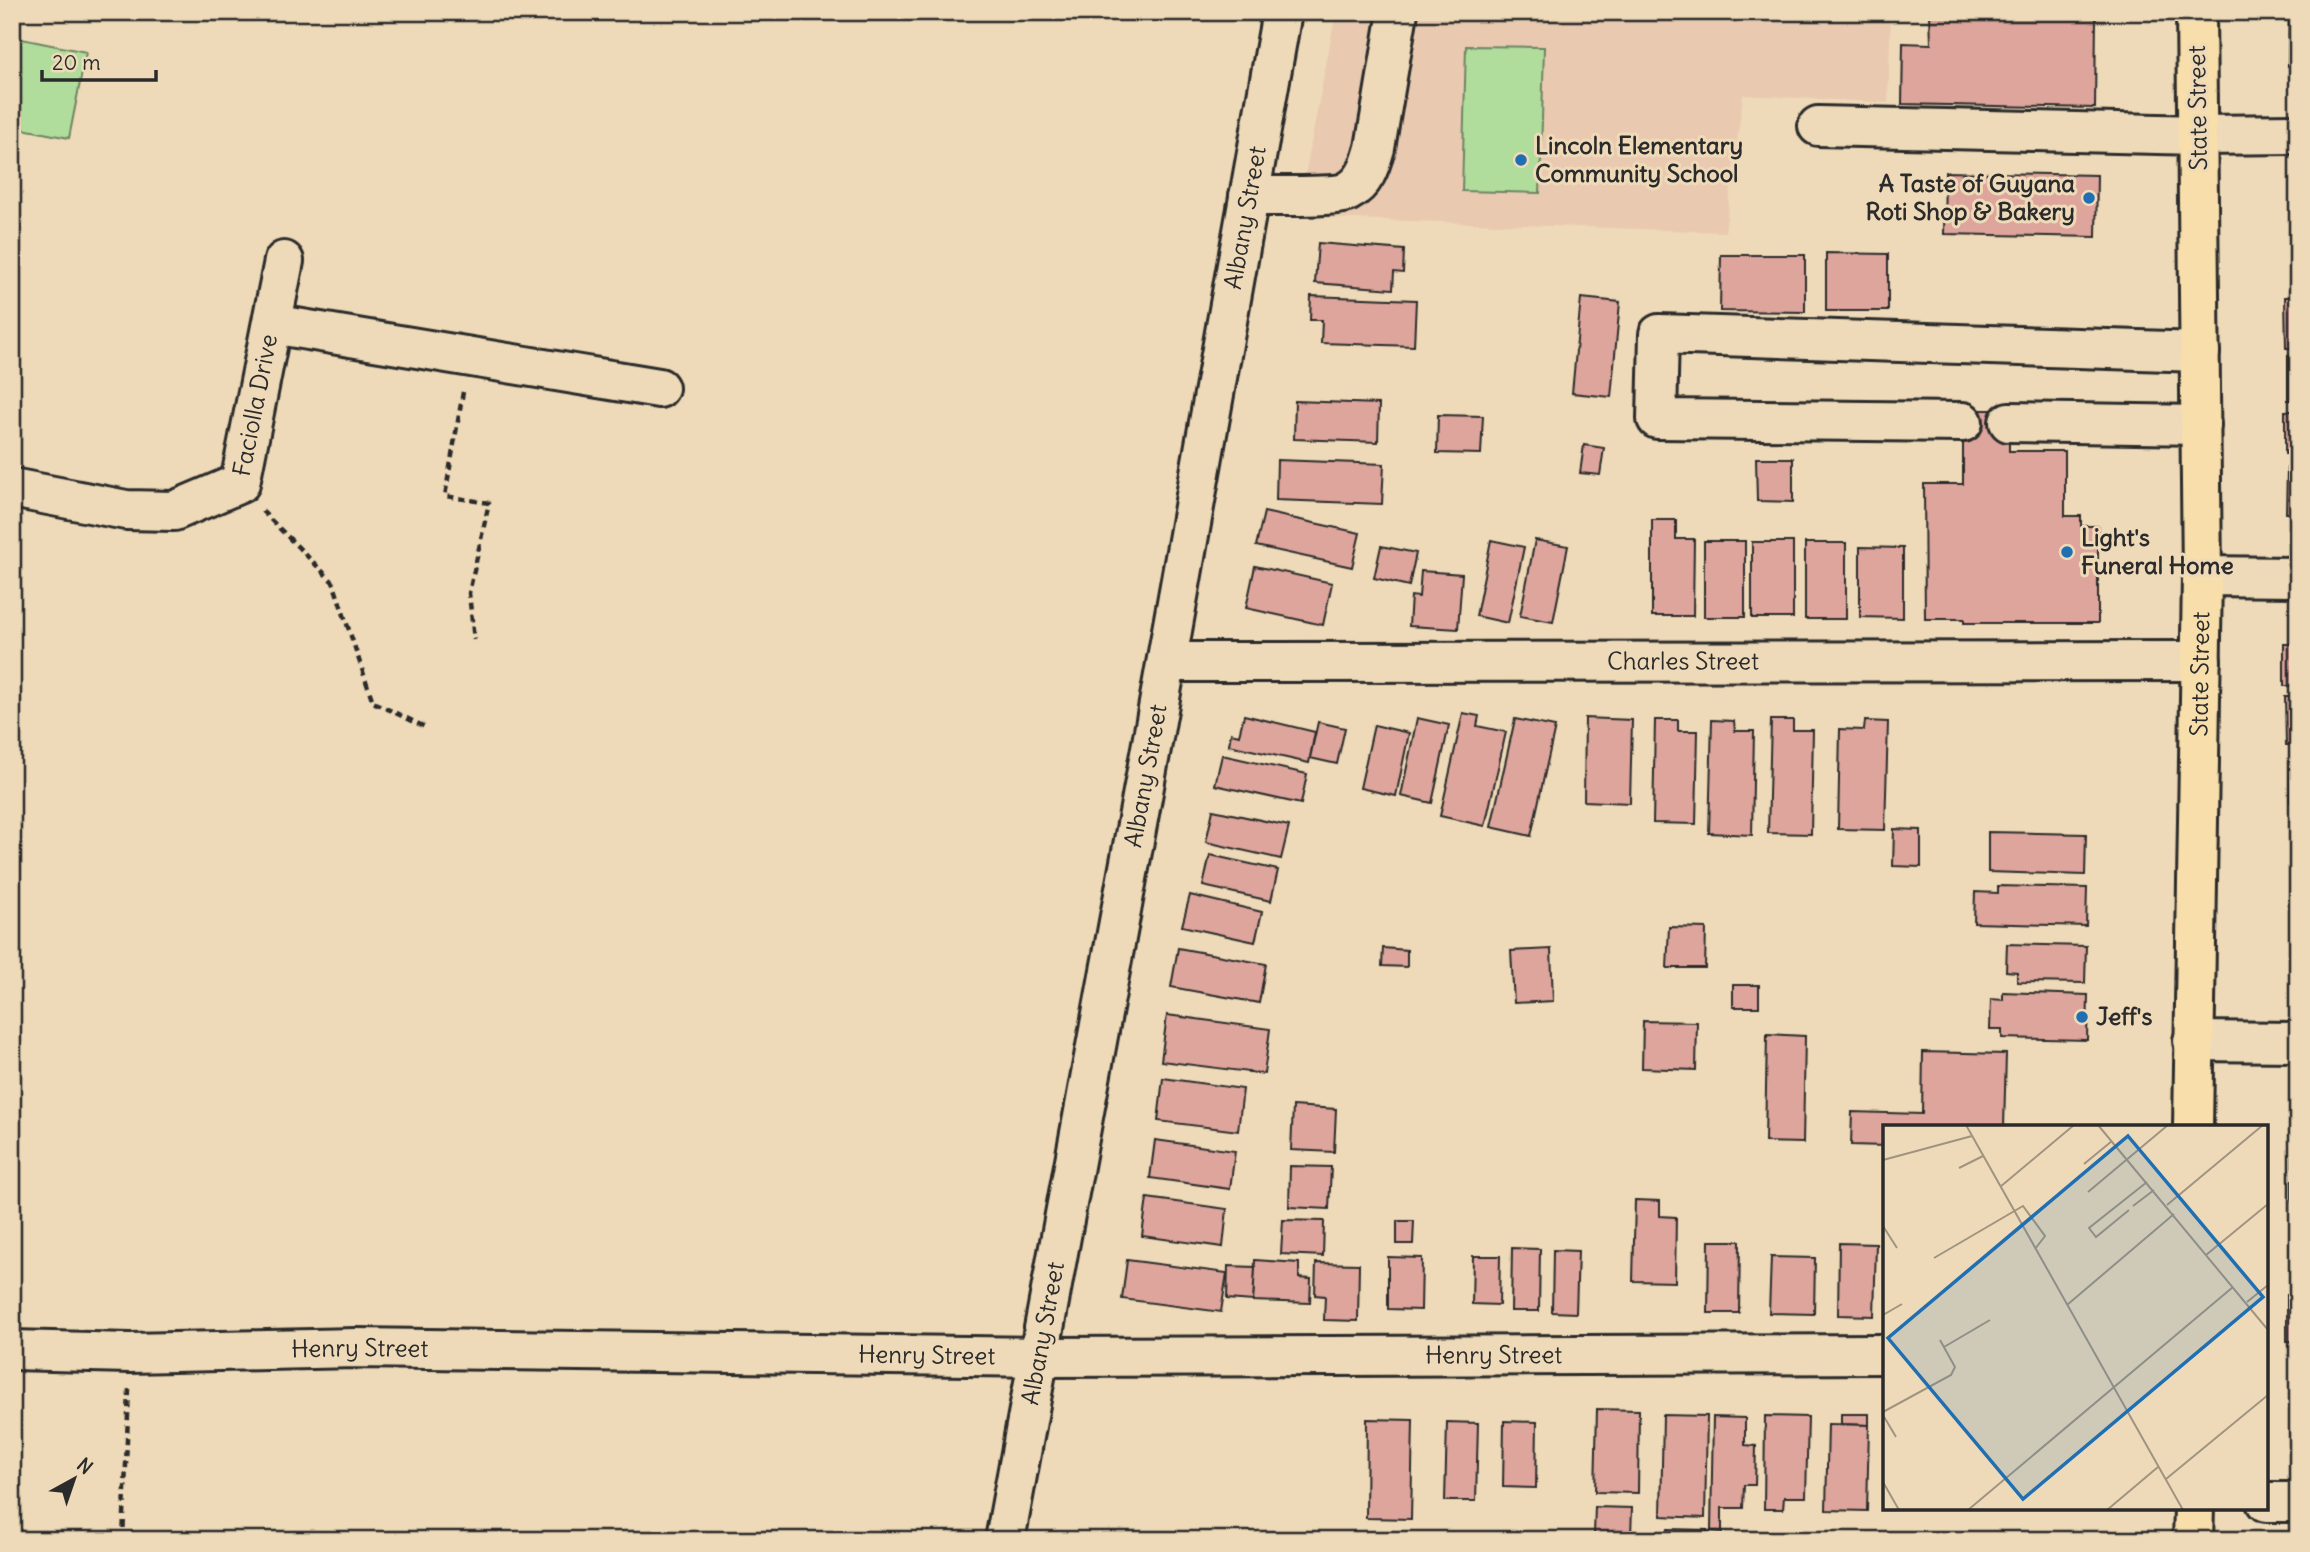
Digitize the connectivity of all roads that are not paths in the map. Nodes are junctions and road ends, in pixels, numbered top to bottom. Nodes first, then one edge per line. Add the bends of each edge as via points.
1 (1282, 12) edge
2 (1398, 12) edge
3 (2196, 12) edge
4 (1818, 126) dead end
5 (2298, 134) edge
6 (2199, 135) junction
7 (1249, 196) junction
8 (284, 261) dead end
9 (272, 324) junction
10 (2200, 352) junction
11 (659, 388) dead end
12 (1963, 422) dead end
13 (2009, 422) dead end
14 (2201, 425) junction
15 (12, 488) edge
16 (2202, 576) junction
17 (2298, 577) edge
18 (2200, 661) junction
19 (1167, 662) junction
20 (2193, 1041) junction
21 (2298, 1042) edge
22 (2193, 1125) edge
23 (12, 1350) edge
24 (1883, 1354) edge
25 (1040, 1357) junction
26 (2268, 1502) edge
27 (2298, 1502) edge
28 (2194, 1510) edge
29 (1005, 1540) edge
30 (2193, 1540) edge

1 - 7 street, Albany Street
2 - 7 street via 1375,148 1370,169 1358,185 1344,194
3 - 6 main road, State Street
4 - 6 street
5 - 6 street
6 - 10 main road, State Street
7 - 19 street, Albany Street
8 - 9 street, Faciolla Drive
9 - 11 street
9 - 15 street, Faciolla Drive via 240,482 174,511 126,510
10 - 12 street via 1659,334 1657,419
10 - 14 main road, State Street
13 - 14 street
14 - 16 main road, State Street
16 - 17 street
16 - 18 main road, State Street
18 - 19 street, Charles Street
18 - 20 main road, State Street
19 - 25 street, Albany Street
20 - 21 street
20 - 22 main road, State Street
23 - 25 street, Henry Street via 130,1353 356,1348
24 - 25 street, Henry Street
25 - 29 street, Albany Street
26 - 27 street
28 - 30 main road

